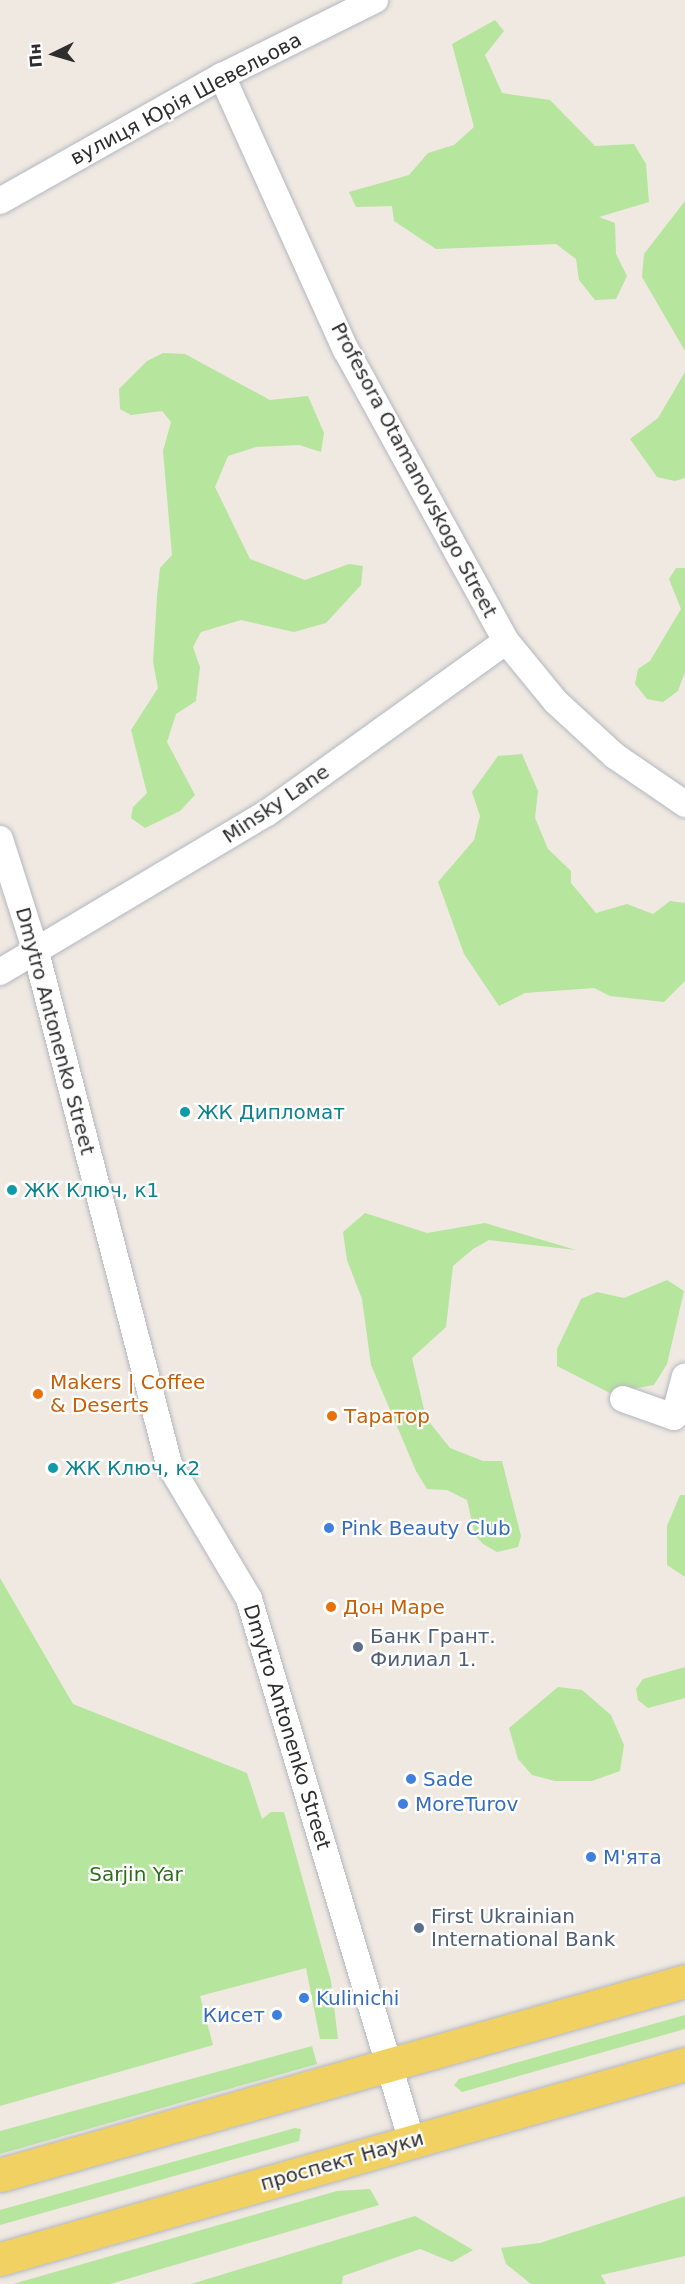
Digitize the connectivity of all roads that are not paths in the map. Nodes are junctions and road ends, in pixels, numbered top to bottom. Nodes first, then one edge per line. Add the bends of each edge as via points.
1 (375, 0) edge
2 (222, 76) junction
3 (0, 201) edge
4 (506, 641) junction
5 (685, 804) edge
6 (0, 839) edge
7 (36, 952) junction
8 (0, 972) edge
9 (685, 1376) edge
10 (623, 1400) dead end
11 (685, 1981) edge
12 (685, 2064) edge
13 (389, 2065) junction
14 (412, 2142) junction
15 (0, 2175) edge
16 (0, 2259) edge

1 - 2 street, вулиця Юрія Шевельова
2 - 3 street, вулиця Юрія Шевельова
2 - 4 street, Profesora Otamanovskogo Street via 346,350
4 - 5 street, Profesora Otamanovskogo Street via 556,702 615,756
4 - 7 street, Minsky Lane via 267,813
6 - 7 street, Dmytro Antonenko Street
7 - 8 street, Minsky Lane
7 - 13 street, Dmytro Antonenko Street via 169,1464 249,1599
9 - 10 street via 674,1417
11 - 13 main road
12 - 14 main road, проспект Науки
13 - 14 street, Dmytro Antonenko Street
13 - 15 main road
14 - 16 main road, проспект Науки

